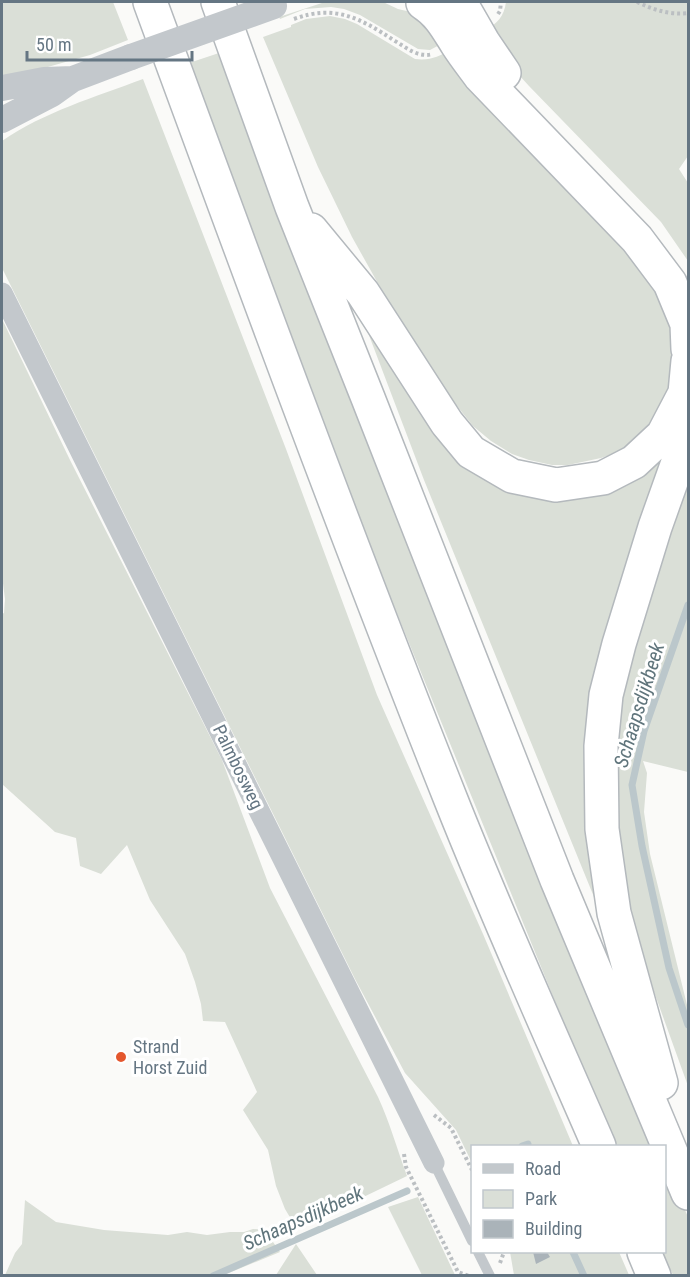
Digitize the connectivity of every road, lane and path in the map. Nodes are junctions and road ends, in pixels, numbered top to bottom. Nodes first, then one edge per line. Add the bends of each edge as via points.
1 (150, 2) edge
2 (218, 2) edge
3 (460, 2) edge
4 (501, 2) edge
5 (638, 2) edge
6 (423, 3) edge
7 (284, 6) edge
8 (688, 13) edge
9 (466, 36) junction
10 (73, 79) junction
11 (2, 88) edge
12 (2, 120) edge
13 (292, 207) junction
14 (688, 276) edge
15 (2, 293) edge
16 (688, 349) edge
17 (688, 361) edge
18 (688, 434) edge
19 (403, 1144) dead end
20 (598, 1145) edge
21 (434, 1163) joint
22 (688, 1191) edge
23 (471, 1239) edge
24 (479, 1253) edge
25 (645, 1253) edge
26 (469, 1275) edge
27 (490, 1275) edge
28 (654, 1275) edge

1 - 20 highway via 279,354 451,801
2 - 13 highway
3 - 9 highway
4 - 9 path via 494,19
5 - 8 path via 656,10
6 - 9 highway
7 - 9 path via 308,14 346,15 423,56
7 - 10 street, bridge
9 - 14 highway via 492,56 516,88
9 - 16 highway via 480,76 637,239 670,283 687,324
10 - 11 street
10 - 12 street
13 - 17 highway via 363,293 447,423 471,452 512,476 556,485 603,478 634,462 663,435 685,393
13 - 22 highway via 556,880
15 - 21 street, Palmbosweg
18 - 22 highway via 619,644 606,695 601,747 602,829 614,913
19 - 26 path via 406,1167 458,1272
21 - 23 lane, Palmbosweg
24 - 27 lane
25 - 28 highway

